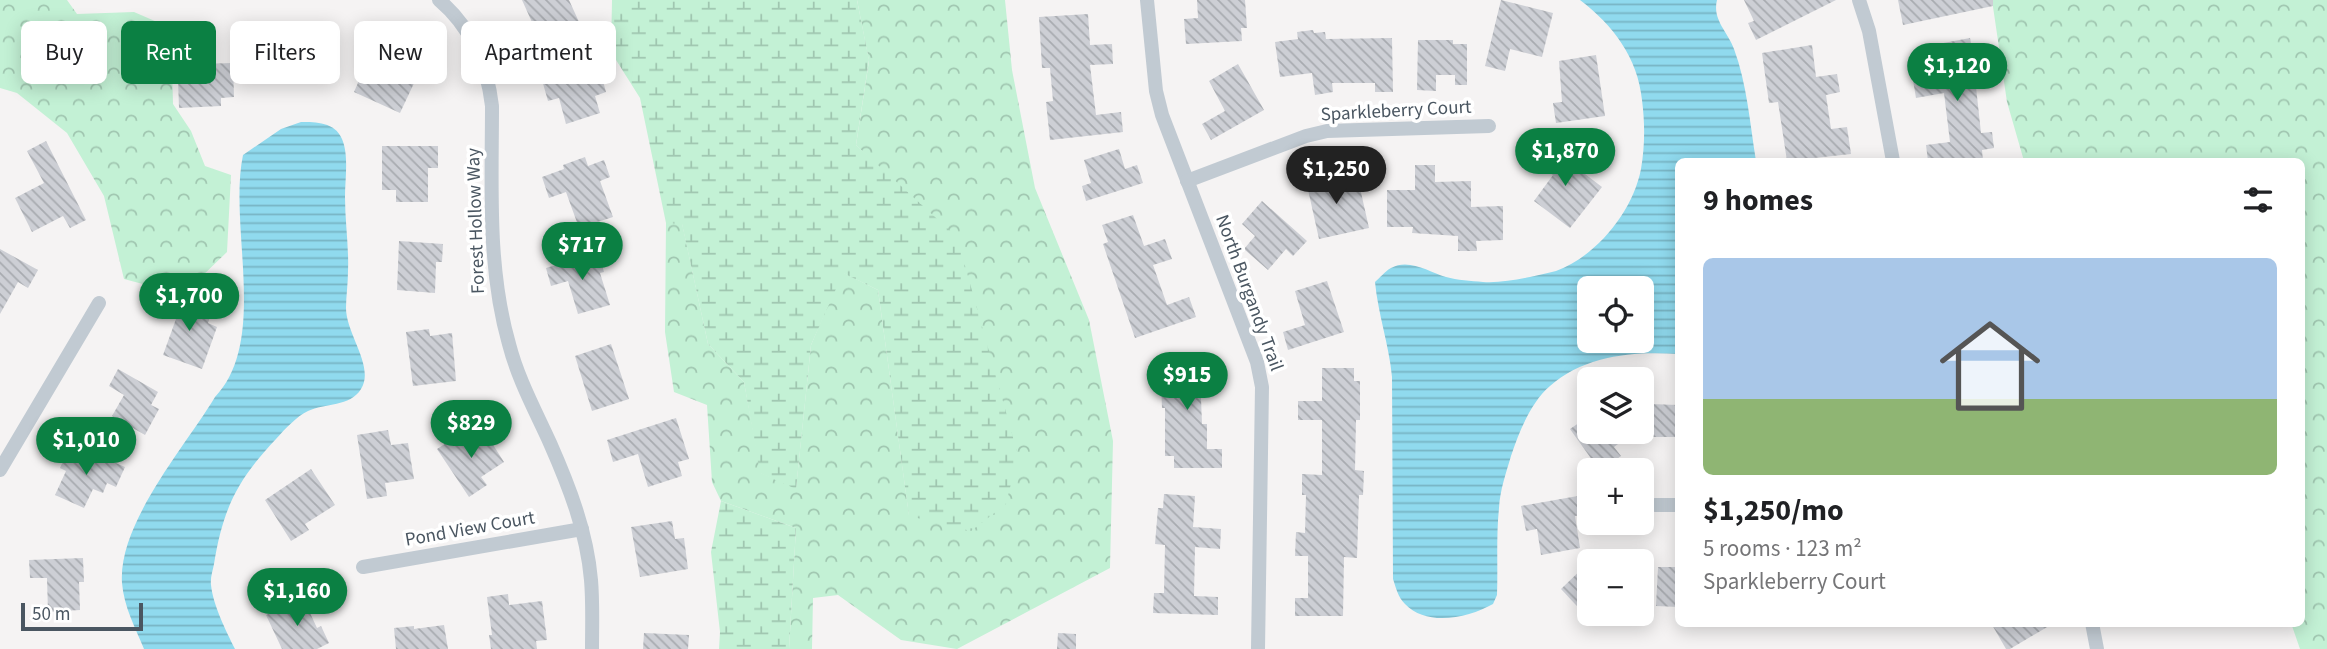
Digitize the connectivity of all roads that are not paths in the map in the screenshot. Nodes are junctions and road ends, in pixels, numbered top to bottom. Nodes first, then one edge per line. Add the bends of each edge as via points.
1 (439, 0) edge
2 (1147, 0) edge
3 (1859, 0) edge
4 (1489, 126) dead end
5 (1892, 158) edge
6 (1187, 181) junction
7 (99, 303) dead end
8 (0, 470) edge
9 (1655, 505) dead end
10 (1675, 505) edge
11 (582, 529) junction
12 (363, 567) dead end
13 (2092, 627) edge
14 (592, 649) edge
15 (1258, 649) edge
16 (2096, 649) edge

1 - 11 street, Forest Hollow Way via 464,26 484,64 492,106 493,248 499,305 523,386
2 - 6 street, North Burgandy Trail via 1161,115
3 - 5 street
4 - 6 street, Sparkleberry Court via 1327,131
6 - 15 street, North Burgandy Trail via 1257,362 1262,387
7 - 8 street
9 - 10 street
11 - 12 street, Pond View Court
11 - 14 street, Forest Hollow Way via 591,581
13 - 16 street

